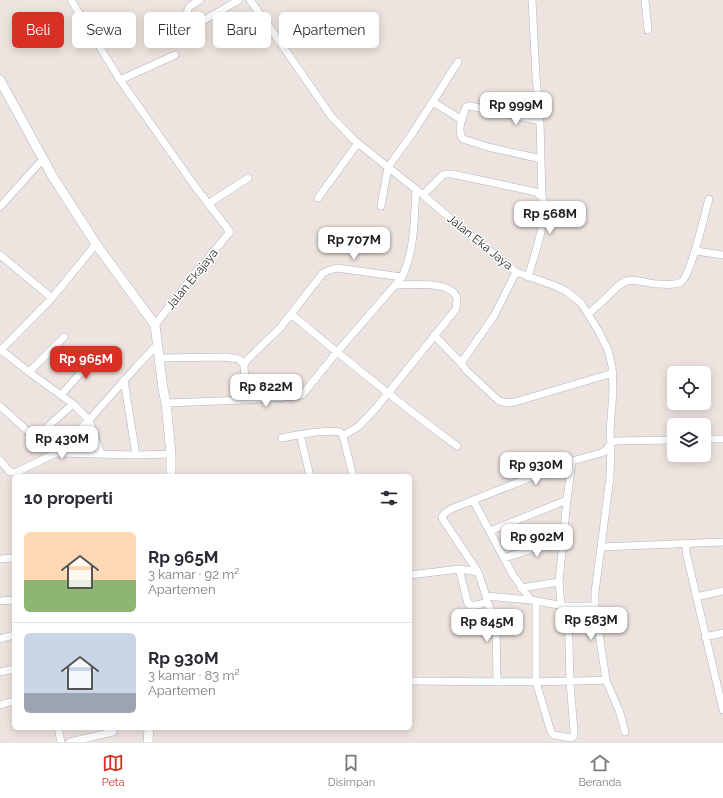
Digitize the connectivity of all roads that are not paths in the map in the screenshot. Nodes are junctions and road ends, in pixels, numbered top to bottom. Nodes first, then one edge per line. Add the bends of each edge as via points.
1 (71, 0) edge
2 (200, 0) edge
3 (239, 0) edge
4 (250, 0) edge
5 (532, 0) edge
6 (645, 0) edge
7 (648, 30) dead end
8 (175, 54) dead end
9 (458, 62) dead end
10 (0, 80) edge
11 (120, 80) junction
12 (433, 102) junction
13 (462, 120) junction
14 (540, 121) junction
15 (358, 143) junction
16 (42, 159) junction
17 (541, 159) junction
18 (388, 168) junction
19 (248, 178) dead end
20 (416, 189) junction
21 (423, 195) junction
22 (542, 197) junction
23 (318, 198) dead end
24 (709, 198) dead end
25 (208, 204) junction
26 (382, 206) dead end
27 (0, 207) edge
28 (96, 244) junction
29 (696, 251) junction
30 (723, 254) edge
31 (0, 255) edge
32 (516, 272) junction
33 (402, 277) junction
34 (528, 277) junction
35 (396, 285) junction
36 (52, 298) junction
37 (291, 314) junction
38 (588, 314) junction
39 (155, 325) junction
40 (434, 335) junction
41 (64, 337) dead end
42 (158, 344) junction
43 (0, 350) edge
44 (337, 352) junction
45 (98, 353) dead end
46 (159, 358) junction
47 (461, 363) junction
48 (244, 365) junction
49 (29, 372) junction
50 (613, 373) junction
51 (124, 380) junction
52 (388, 393) junction
53 (61, 395) junction
54 (246, 400) junction
55 (166, 403) junction
56 (73, 404) junction
57 (0, 406) edge
58 (88, 420) junction
59 (300, 434) junction
60 (343, 436) junction
61 (282, 438) dead end
62 (711, 439) edge
63 (723, 439) edge
64 (667, 440) edge
65 (611, 443) junction
66 (457, 446) dead end
67 (56, 453) junction
68 (101, 454) junction
69 (171, 454) junction
70 (136, 455) junction
71 (0, 460) edge
72 (572, 461) junction
73 (172, 474) edge
74 (310, 474) edge
75 (352, 474) edge
76 (473, 500) junction
77 (567, 500) junction
78 (490, 531) junction
79 (563, 539) junction
80 (723, 542) edge
81 (686, 544) junction
82 (601, 547) junction
83 (12, 558) edge
84 (504, 558) junction
85 (0, 559) edge
86 (459, 569) junction
87 (478, 572) junction
88 (412, 575) edge
89 (559, 582) junction
90 (521, 588) junction
91 (723, 591) edge
92 (696, 597) junction
93 (487, 599) junction
94 (12, 600) edge
95 (534, 601) junction
96 (0, 602) edge
97 (565, 605) junction
98 (595, 606) junction
99 (723, 633) edge
100 (12, 635) edge
101 (0, 638) edge
102 (706, 638) junction
103 (12, 669) edge
104 (0, 672) edge
105 (606, 680) junction
106 (719, 680) edge
107 (412, 681) edge
108 (497, 682) junction
109 (536, 682) junction
110 (570, 682) junction
111 (12, 702) edge
112 (0, 705) edge
113 (723, 710) edge
114 (58, 730) edge
115 (149, 730) edge
116 (113, 732) dead end
117 (625, 732) dead end
118 (61, 742) edge
119 (70, 742) edge
120 (148, 742) edge

1 - 11 street
2 - 3 street via 188,8 187,13 194,24
4 - 15 street, Jalan Eka Jaya via 331,116
5 - 14 street
6 - 7 street
8 - 11 street
9 - 12 street
10 - 16 street
11 - 25 street
12 - 13 street
12 - 18 street
13 - 14 street via 466,107 470,106
13 - 17 street via 460,136 463,139
14 - 17 street
15 - 18 street, Jalan Eka Jaya
15 - 23 street
16 - 27 street
16 - 28 street
17 - 22 street
18 - 20 street, Jalan Eka Jaya
18 - 26 street
19 - 25 street
20 - 21 street, Jalan Eka Jaya
20 - 33 street via 414,231 410,256
21 - 22 street via 443,175 452,174 536,192
21 - 32 street, Jalan Eka Jaya
22 - 34 street via 544,206 541,231
24 - 29 street
25 - 39 street, Jalan Ekajaya via 230,232
28 - 36 street
28 - 39 street
29 - 30 street
29 - 38 street via 682,282 653,284 626,281 617,286
31 - 36 street
32 - 34 street, Jalan Eka Jaya
32 - 47 street via 494,316
33 - 35 street
33 - 37 street via 337,268 330,270 323,273
34 - 38 street, Jalan Eka Jaya via 566,291 581,303
35 - 40 street via 445,287 455,296 456,309
35 - 44 street
36 - 43 street
37 - 44 street
37 - 48 street
38 - 50 street, Jalan Eka Jaya via 608,350
39 - 42 street
40 - 47 street
40 - 52 street
41 - 49 street
42 - 46 street
42 - 51 street
43 - 49 street
44 - 52 street
44 - 54 street via 302,395
45 - 53 street
46 - 48 street via 225,357 239,359
46 - 55 street
47 - 50 street via 499,401 507,403
48 - 54 street
49 - 53 street
50 - 65 street, Jalan Eka Jaya
51 - 58 street
51 - 70 street
52 - 60 street via 359,426
52 - 66 street
53 - 56 street
54 - 55 street
55 - 69 street
56 - 57 street via 34,436
56 - 58 street
58 - 67 street
58 - 68 street
59 - 60 street via 334,431 340,432
59 - 61 street
59 - 74 street
60 - 75 street
62 - 63 street
64 - 65 street
65 - 72 street via 601,454
65 - 82 street, Jalan Eka Jaya via 610,477
67 - 68 street
67 - 71 street via 13,473
68 - 70 street
69 - 70 street
69 - 73 street
72 - 76 street
72 - 77 street
76 - 78 street
76 - 87 street via 451,509 442,518
77 - 78 street
77 - 79 street
78 - 84 street
79 - 84 street
79 - 89 street
80 - 81 street
81 - 82 street
81 - 92 street
82 - 98 street, Jalan Eka Jaya
83 - 85 street
84 - 90 street
86 - 87 street
86 - 88 street
86 - 93 street via 468,604 474,606
87 - 93 street
89 - 90 street
89 - 97 street
90 - 95 street
91 - 92 street
92 - 102 street
93 - 95 street
93 - 108 street via 496,624
94 - 96 street
95 - 97 street
95 - 109 street
97 - 98 street
97 - 110 street
98 - 105 street, Jalan Eka Jaya
99 - 102 street
100 - 101 street
102 - 106 street
103 - 104 street
105 - 110 street
105 - 117 street, Jalan Eka Jaya
106 - 113 street
107 - 108 street
108 - 109 street
109 - 110 street
109 - 110 street via 551,732 554,735 571,738 574,731
111 - 112 street
114 - 118 street
115 - 120 street
116 - 119 street

